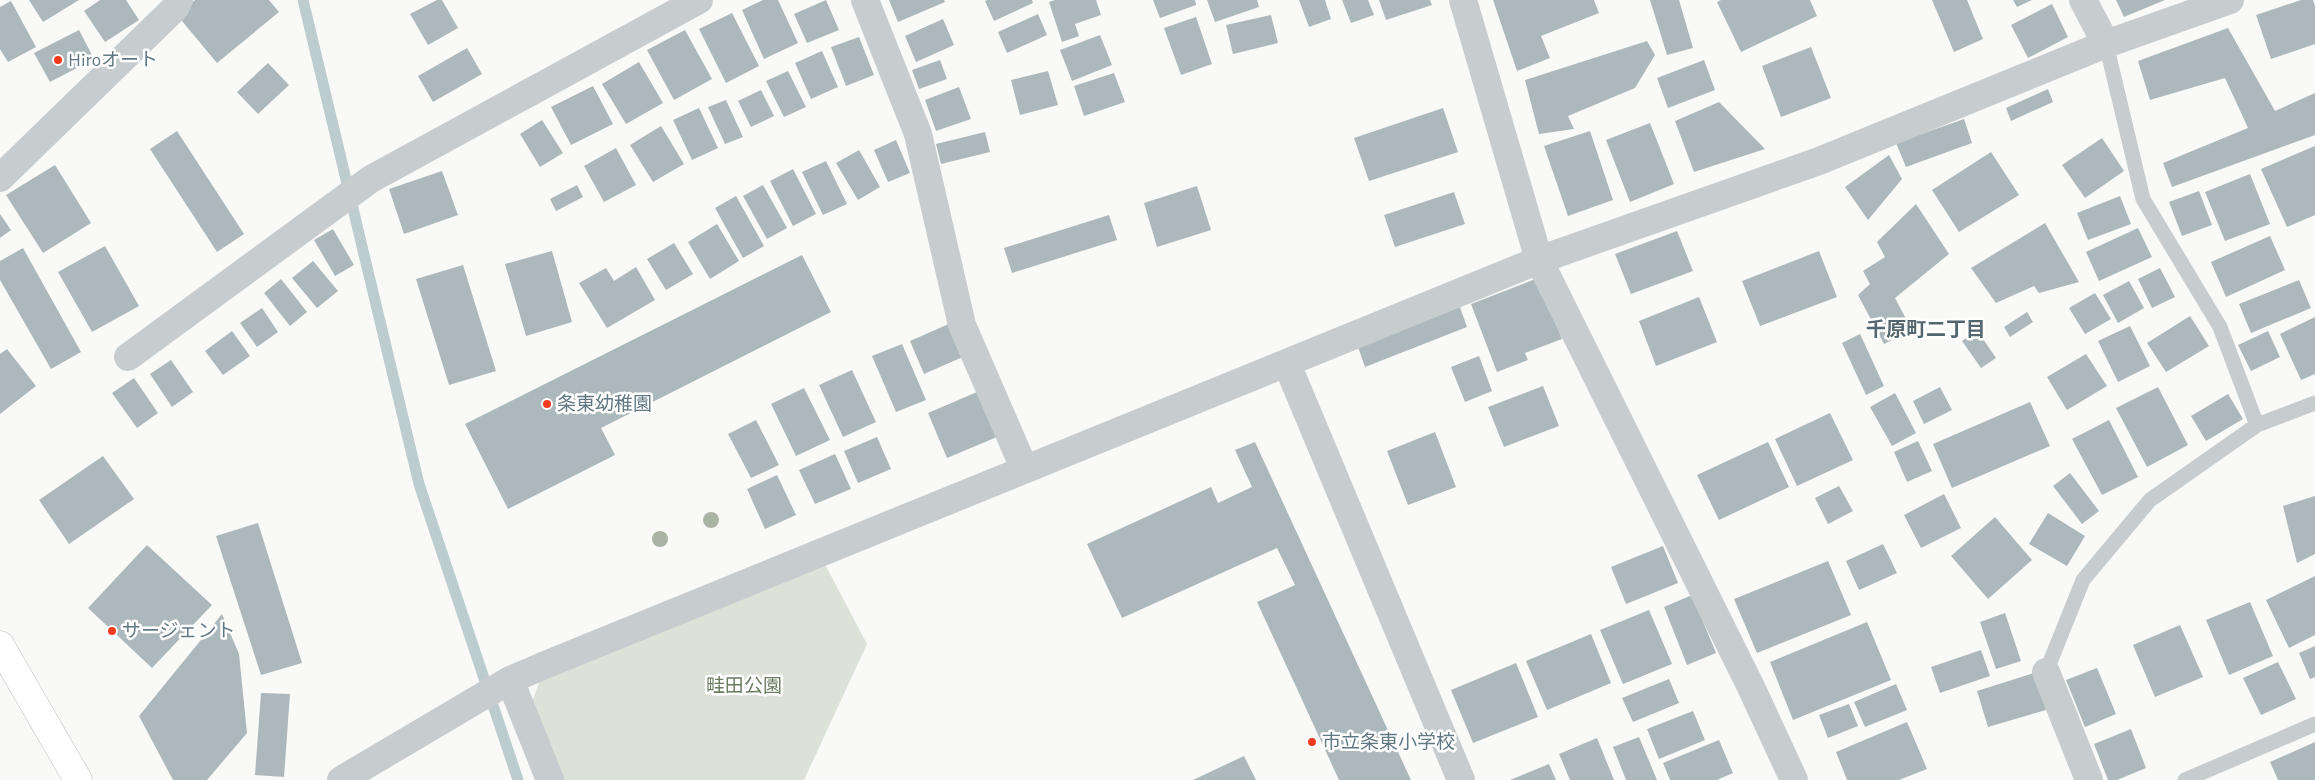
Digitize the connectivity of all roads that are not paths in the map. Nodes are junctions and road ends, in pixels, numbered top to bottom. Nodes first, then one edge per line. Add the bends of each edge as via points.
1 (179, 0) edge
2 (698, 0) edge
3 (865, 0) edge
4 (1463, 0) edge
5 (2083, 0) edge
6 (2230, 0) edge
7 (2106, 44) junction
8 (0, 178) edge
9 (1538, 260) junction
10 (128, 358) dead end
11 (1287, 364) junction
12 (2315, 403) edge
13 (2257, 425) junction
14 (1024, 468) junction
15 (0, 645) edge
16 (2046, 672) joint
17 (510, 680) junction
18 (2315, 724) edge
19 (78, 780) edge
20 (341, 780) edge
21 (550, 780) edge
22 (1461, 780) edge
23 (1794, 780) edge
24 (2089, 780) edge
25 (2185, 780) edge

1 - 8 street via 175,8
2 - 10 street via 371,179
3 - 14 street via 918,134 962,325
4 - 9 street
5 - 7 street
6 - 7 street
7 - 9 street via 1819,161
7 - 13 lane via 2143,199 2220,327
9 - 11 street
9 - 23 street
11 - 14 street
11 - 22 street
12 - 13 lane
13 - 16 lane via 2150,500 2083,580
14 - 17 street
15 - 19 main road
16 - 24 street
17 - 20 street
17 - 21 street
18 - 25 lane

